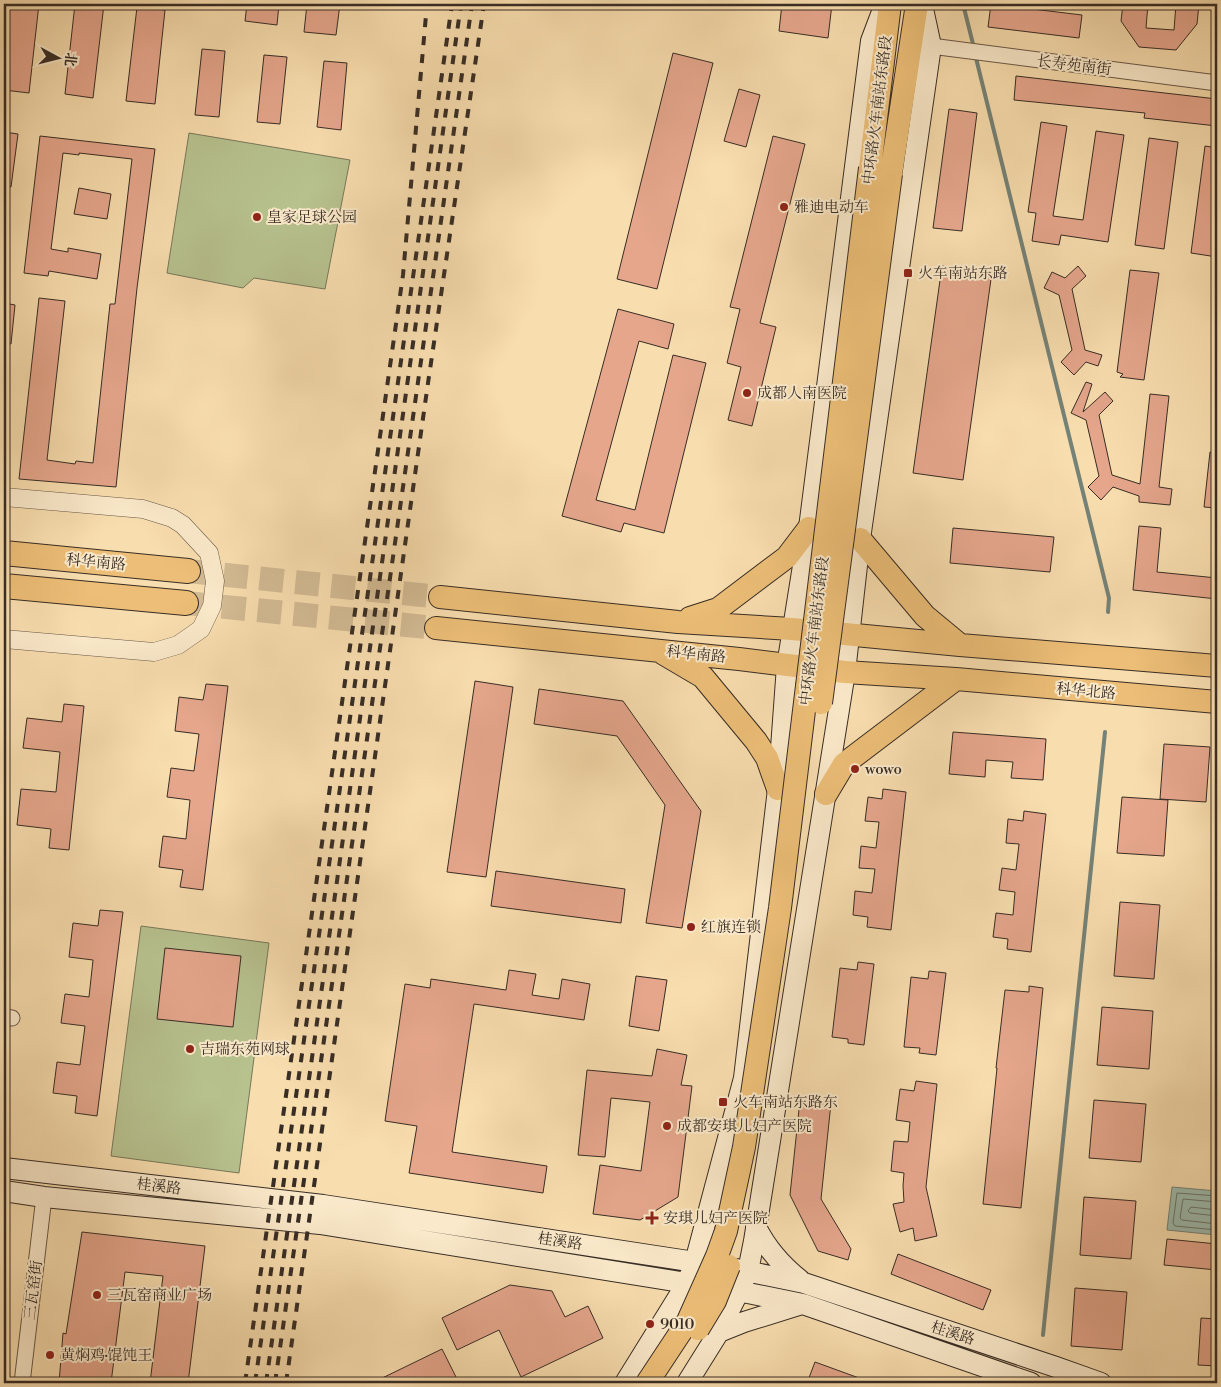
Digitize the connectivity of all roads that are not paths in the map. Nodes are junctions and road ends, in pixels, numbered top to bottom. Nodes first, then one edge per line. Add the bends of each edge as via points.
1 (885, 4) edge
2 (890, 4) edge
3 (917, 4) edge
4 (922, 4) edge
5 (931, 46) junction
6 (1217, 83) edge
7 (4, 497) edge
8 (809, 528) junction
9 (860, 539) junction
10 (4, 553) edge
11 (188, 571) tunnel mouth
12 (4, 586) edge
13 (440, 597) tunnel mouth
14 (186, 603) tunnel mouth
15 (678, 622) junction
16 (436, 628) tunnel mouth
17 (792, 629) junction
18 (849, 635) junction
19 (4, 639) edge
20 (960, 645) junction
21 (657, 650) junction
22 (787, 666) junction
23 (1217, 666) edge
24 (845, 672) junction
25 (956, 679) junction
26 (1217, 702) edge
27 (778, 789) junction
28 (826, 794) junction
29 (4, 1168) edge
30 (4, 1191) edge
31 (44, 1197) junction
32 (756, 1227) junction
33 (727, 1251) junction
34 (695, 1262) junction
35 (748, 1271) junction
36 (687, 1283) junction
37 (804, 1283) junction
38 (739, 1291) junction
39 (803, 1304) junction
40 (719, 1332) junction
41 (22, 1383) edge
42 (625, 1383) edge
43 (647, 1383) edge
44 (664, 1383) edge
45 (687, 1383) edge
46 (1028, 1383) edge
47 (1101, 1383) edge

1 - 8 main road via 871,41
2 - 33 main road, 中环路火车南站东路段, bridge via 780,908 744,1147 726,1232
3 - 33 main road, 中环路火车南站东路段, bridge via 891,174 759,1151
4 - 5 main road
5 - 6 street, 长寿苑南街
5 - 9 main road
7 - 19 street via 144,510 172,518 209,553 215,581 212,606 201,629 178,645 154,652
8 - 15 main road via 786,557 718,609
8 - 17 main road
9 - 18 main road
9 - 20 main road via 925,616
10 - 11 highway, 科华南路
12 - 14 highway
13 - 15 main road, 科华南路
15 - 17 main road, 科华南路
16 - 21 main road, 科华南路
17 - 18 main road, 科华南路
17 - 22 main road
18 - 20 main road, 科华南路
18 - 24 main road
20 - 23 main road
21 - 22 main road, 科华南路
21 - 27 main road via 703,677 756,741 767,758
22 - 24 main road, 科华南路
22 - 27 main road
24 - 25 main road, 科华南路
24 - 28 main road
25 - 26 main road, 科华北路
25 - 28 main road via 844,764
27 - 34 main road via 744,1078
28 - 32 main road
29 - 34 main road, 桂溪路 via 323,1205
30 - 31 main road, 桂溪路
31 - 36 main road, 桂溪路 via 320,1224
31 - 41 street, 三瓦窑街
32 - 35 main road
32 - 37 main road via 780,1263
33 - 43 main road, bridge via 688,1321
33 - 44 main road, bridge via 714,1301
34 - 35 main road, 桂溪路
34 - 36 main road
35 - 37 main road, 桂溪路
35 - 38 main road
36 - 38 main road, 桂溪路
36 - 42 main road
37 - 47 main road, 桂溪路
38 - 39 main road, 桂溪路
38 - 40 main road
39 - 40 main road
39 - 46 main road, 桂溪路
40 - 45 main road

